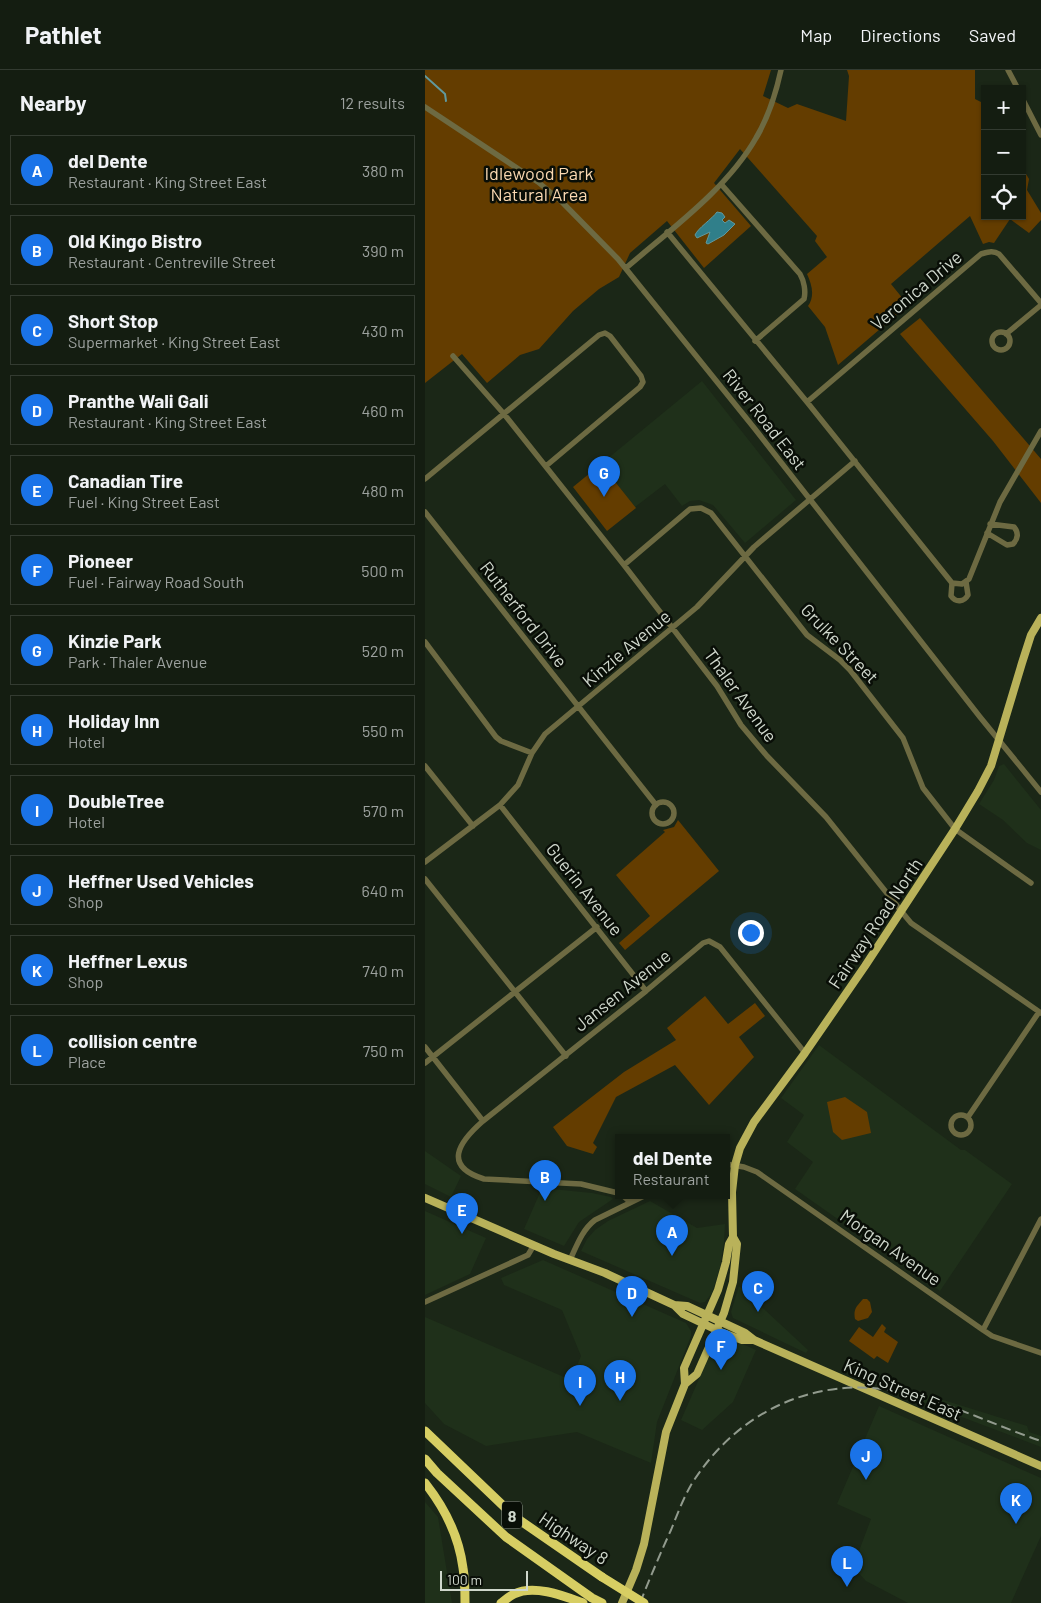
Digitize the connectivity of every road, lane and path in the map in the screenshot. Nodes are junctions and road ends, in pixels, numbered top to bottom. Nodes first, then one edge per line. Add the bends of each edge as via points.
1 (781, 70) edge
2 (1008, 70) edge
3 (1016, 85) edge
4 (1026, 106) edge
5 (425, 107) edge
6 (1041, 134) edge
7 (721, 184) junction
8 (667, 232) junction
9 (626, 268) junction
10 (1041, 304) edge
11 (1006, 334) dead end
12 (755, 341) junction
13 (453, 356) dead end
14 (807, 402) junction
15 (505, 414) junction
16 (1041, 431) edge
17 (855, 461) junction
18 (546, 466) junction
19 (425, 479) edge
20 (810, 500) junction
21 (425, 512) edge
22 (991, 524) junction
23 (987, 533) junction
24 (745, 557) junction
25 (624, 565) junction
26 (966, 582) junction
27 (952, 583) junction
28 (1041, 618) edge
29 (673, 628) junction
30 (425, 642) edge
31 (579, 708) junction
32 (998, 739) junction
33 (531, 753) junction
34 (425, 766) edge
35 (1041, 792) edge
36 (500, 805) junction
37 (656, 805) dead end
38 (473, 826) junction
39 (955, 829) junction
40 (425, 862) edge
41 (425, 879) edge
42 (1031, 883) dead end
43 (901, 912) junction
44 (597, 927) junction
45 (647, 991) junction
46 (515, 992) junction
47 (1040, 1012) edge
48 (425, 1047) edge
49 (805, 1053) junction
50 (566, 1056) junction
51 (433, 1057) junction
52 (425, 1063) edge
53 (968, 1117) dead end
54 (483, 1121) junction
55 (730, 1164) edge
56 (735, 1165) junction
57 (615, 1192) edge
58 (425, 1198) edge
59 (627, 1199) edge
60 (637, 1199) edge
61 (630, 1202) junction
62 (1041, 1219) edge
63 (733, 1237) junction
64 (533, 1245) junction
65 (570, 1260) junction
66 (425, 1302) edge
67 (674, 1305) junction
68 (708, 1316) junction
69 (720, 1322) junction
70 (704, 1324) junction
71 (716, 1330) junction
72 (983, 1330) junction
73 (754, 1340) junction
74 (1041, 1353) edge
75 (685, 1384) junction
76 (425, 1431) edge
77 (425, 1459) edge
78 (1041, 1466) edge
79 (425, 1483) edge
80 (465, 1603) edge
81 (501, 1603) edge
82 (583, 1603) edge
83 (602, 1603) edge
84 (622, 1603) edge
85 (645, 1603) edge

1 - 7 street via 777,91 756,138
2 - 3 street
4 - 6 street
5 - 9 street, River Road East via 538,182
7 - 8 street
7 - 12 street via 800,274 805,291 801,302
8 - 9 street
8 - 12 street
9 - 20 street, River Road East
10 - 11 street
10 - 14 street, Veronica Drive via 999,254 981,254
12 - 14 street
13 - 15 street, Thaler Avenue
14 - 17 street
15 - 18 street, Thaler Avenue
15 - 18 street via 599,334 610,336 641,376 641,387
15 - 19 street
16 - 22 street
17 - 20 street, Kinzie Avenue
17 - 27 street
18 - 25 street, Thaler Avenue
20 - 24 street, Kinzie Avenue
20 - 32 street, River Road East
21 - 31 street, Rutherford Drive
22 - 23 street
22 - 23 street via 1014,527 1017,539 1006,545
23 - 26 street
24 - 25 street, Grulke Street via 711,513 695,508 685,512
24 - 29 street, Kinzie Avenue
24 - 39 street, Grulke Street via 807,635 850,670 903,738 923,788
25 - 29 street, Thaler Avenue
26 - 27 street
26 - 27 street via 968,595 961,601 951,596
28 - 32 main road, Fairway Road North via 1031,635
29 - 31 street, Kinzie Avenue
29 - 43 street, Thaler Avenue via 717,686 741,725 826,817
30 - 33 street via 496,737
31 - 33 street, Kinzie Avenue via 545,734
31 - 37 street, Rutherford Drive
32 - 35 street, River Road East
32 - 39 main road, Fairway Road North via 991,766
33 - 36 street, Kinzie Avenue via 518,785
34 - 38 street
36 - 38 street, Kinzie Avenue
36 - 44 street, Guerin Avenue
38 - 40 street, Kinzie Avenue
39 - 42 street, Grulke Street
39 - 43 main road, Fairway Road North
41 - 46 street
43 - 47 street, Thaler Avenue via 911,923
43 - 49 main road, Fairway Road North
44 - 45 street, Guerin Avenue
44 - 46 street
45 - 49 street, Jansen Avenue via 709,941 720,947
45 - 50 street, Jansen Avenue
46 - 50 street
46 - 51 street
47 - 53 street
48 - 51 street
49 - 56 main road, Fairway Road North via 754,1122
50 - 54 street, Jansen Avenue
51 - 52 street
51 - 54 street
54 - 57 street, Jansen Avenue via 473,1130 458,1156 461,1167 474,1176 581,1184
55 - 56 street, Morgan Avenue
56 - 63 main road, Fairway Road North
56 - 72 street, Morgan Avenue via 757,1172
58 - 64 main road, King Street East
59 - 61 street
60 - 61 street
61 - 65 street via 588,1224
62 - 72 street
63 - 68 main road, Fairway Road North
63 - 69 main road, Fairway Road North via 737,1244 735,1272
64 - 65 main road, King Street East
64 - 66 street via 528,1255
65 - 67 main road, King Street East
67 - 68 main road, King Street East via 687,1306
67 - 70 main road, King Street East via 683,1314
68 - 69 main road, King Street East
68 - 70 main road, Fairway Road North
69 - 71 main road, Fairway Road North
69 - 73 main road, King Street East
70 - 71 main road, King Street East
70 - 75 main road, Fairway Road North via 684,1368
71 - 73 main road, King Street East via 742,1340
71 - 75 main road, Fairway Road North via 697,1374
72 - 74 street, Morgan Avenue
73 - 78 main road, King Street East
75 - 84 main road via 663,1446 644,1544
76 - 85 highway, Highway 8 / 8, bridge via 515,1517
77 - 83 highway, 8 via 507,1538
79 - 80 highway via 444,1512 458,1543
81 - 82 highway via 515,1593 535,1590

